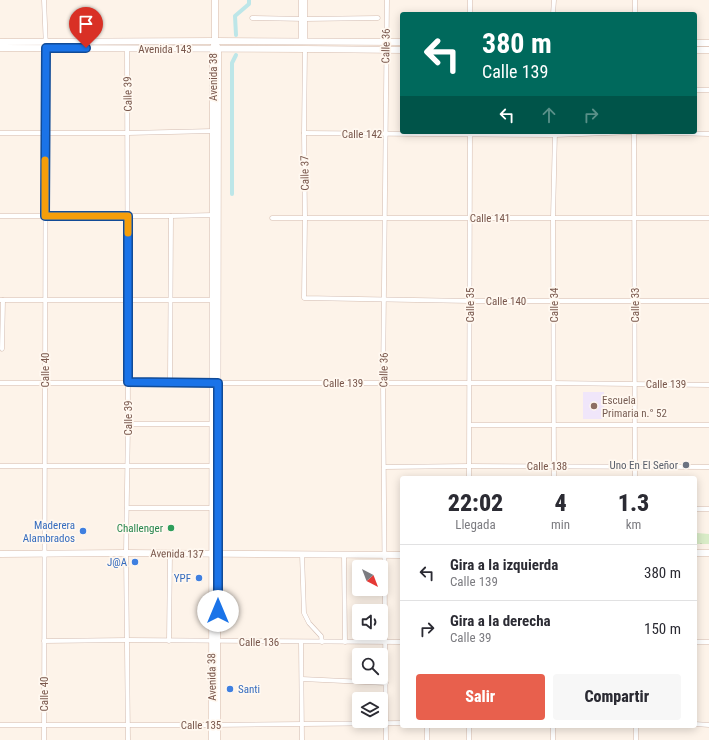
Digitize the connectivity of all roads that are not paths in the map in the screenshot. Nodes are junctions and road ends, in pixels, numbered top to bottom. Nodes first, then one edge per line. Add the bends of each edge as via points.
1 (44, 0) edge
2 (215, 0) edge
3 (301, 0) edge
4 (305, 0) edge
5 (387, 0) edge
6 (470, 0) edge
7 (554, 0) edge
8 (636, 0) edge
9 (470, 12) edge
10 (554, 12) edge
11 (636, 12) edge
12 (252, 18) dead end
13 (378, 18) dead end
14 (303, 19) junction
15 (215, 41) junction
16 (0, 42) edge
17 (303, 42) junction
18 (386, 42) junction
19 (400, 42) edge
20 (697, 43) edge
21 (709, 43) edge
22 (45, 45) junction
23 (0, 48) edge
24 (127, 49) junction
25 (215, 49) junction
26 (305, 49) junction
27 (400, 50) edge
28 (697, 50) edge
29 (709, 50) edge
30 (386, 51) junction
31 (697, 90) edge
32 (709, 90) edge
33 (213, 131) junction
34 (0, 133) edge
35 (45, 133) junction
36 (128, 133) junction
37 (304, 133) junction
38 (386, 134) junction
39 (400, 134) edge
40 (470, 134) edge
41 (555, 134) edge
42 (634, 134) edge
43 (697, 134) edge
44 (709, 134) edge
45 (215, 215) junction
46 (0, 216) edge
47 (45, 216) junction
48 (128, 216) junction
49 (171, 216) junction
50 (272, 218) dead end
51 (305, 218) junction
52 (471, 218) junction
53 (553, 218) junction
54 (709, 218) edge
55 (386, 219) junction
56 (635, 219) junction
57 (304, 298) joint
58 (2, 300) edge
59 (45, 300) junction
60 (128, 300) junction
61 (170, 300) junction
62 (213, 300) junction
63 (385, 300) junction
64 (470, 301) junction
65 (554, 301) junction
66 (635, 301) junction
67 (709, 301) edge
68 (2, 349) dead end
69 (128, 382) junction
70 (170, 382) junction
71 (0, 383) edge
72 (45, 383) junction
73 (215, 383) junction
74 (383, 383) junction
75 (470, 383) junction
76 (553, 383) junction
77 (635, 384) junction
78 (709, 384) edge
79 (128, 424) junction
80 (213, 424) junction
81 (470, 425) junction
82 (554, 425) junction
83 (635, 425) junction
84 (709, 425) edge
85 (0, 466) edge
86 (44, 466) junction
87 (127, 466) junction
88 (213, 466) junction
89 (469, 466) junction
90 (554, 466) junction
91 (635, 466) junction
92 (384, 467) junction
93 (709, 467) edge
94 (469, 476) edge
95 (554, 476) edge
96 (635, 476) edge
97 (127, 508) junction
98 (213, 508) junction
99 (697, 509) edge
100 (709, 509) edge
101 (126, 553) junction
102 (170, 553) junction
103 (697, 553) edge
104 (709, 553) edge
105 (0, 554) edge
106 (44, 554) junction
107 (215, 554) junction
108 (302, 554) junction
109 (344, 554) junction
110 (384, 555) junction
111 (400, 555) edge
112 (128, 640) junction
113 (44, 641) junction
114 (169, 641) junction
115 (215, 641) junction
116 (301, 642) junction
117 (322, 642) junction
118 (345, 642) junction
119 (386, 642) junction
120 (400, 642) edge
121 (697, 642) edge
122 (709, 642) edge
123 (386, 648) edge
124 (302, 680) junction
125 (352, 682) edge
126 (352, 723) edge
127 (388, 723) edge
128 (400, 723) edge
129 (301, 724) junction
130 (697, 724) edge
131 (0, 725) edge
132 (44, 725) junction
133 (128, 725) junction
134 (215, 725) junction
135 (709, 725) edge
136 (386, 728) edge
137 (427, 728) edge
138 (469, 728) edge
139 (552, 728) edge
140 (636, 728) edge
141 (44, 740) edge
142 (128, 740) edge
143 (212, 740) edge
144 (217, 740) edge
145 (302, 740) edge
146 (386, 740) edge
147 (427, 740) edge
148 (469, 740) edge
149 (552, 740) edge
150 (636, 740) edge

1 - 22 street, Calle 40
2 - 15 main road
3 - 14 street
4 - 14 street
5 - 18 street, Calle 36
6 - 9 street
7 - 10 street
8 - 11 street
12 - 14 street
13 - 14 street
14 - 17 street
15 - 17 main road, Avenida 143
15 - 22 main road, Avenida 143
15 - 25 main road, Avenida 38
16 - 22 main road, Avenida 143
17 - 18 main road, Avenida 143
18 - 19 main road, Avenida 143
18 - 30 street, Calle 36
20 - 21 main road
22 - 23 main road, Avenida 143
22 - 24 main road, Avenida 143
22 - 35 street, Calle 40
24 - 25 main road, Avenida 143
24 - 36 street, Calle 39
25 - 26 main road, Avenida 143
25 - 33 main road, Avenida 38
25 - 45 main road, Avenida 38
26 - 30 main road, Avenida 143
26 - 37 street, Calle 37
27 - 30 main road, Avenida 143
28 - 29 main road
30 - 38 street, Calle 36
31 - 32 street
33 - 36 street
33 - 45 main road, Avenida 38
34 - 35 street
35 - 36 street
35 - 47 street, Calle 40
36 - 48 street, Calle 39
37 - 38 street, Calle 142
37 - 51 street, Calle 37
38 - 39 street, Calle 142
38 - 55 street, Calle 36
40 - 52 street, Calle 35
41 - 53 street, Calle 34
42 - 56 street, Calle 33
43 - 44 street, Calle 142
45 - 49 street
45 - 62 main road, Avenida 38
45 - 73 main road, Avenida 38
46 - 47 street
47 - 48 street
47 - 59 street, Calle 40
48 - 49 street
48 - 60 street, Calle 39
49 - 61 street
50 - 51 street, Calle 141
51 - 55 street, Calle 141
51 - 57 street, Calle 37
52 - 53 street, Calle 141
52 - 55 street, Calle 141
52 - 64 street, Calle 35
53 - 56 street, Calle 141
53 - 65 street, Calle 34
54 - 56 street, Calle 141
55 - 63 street, Calle 36
56 - 66 street, Calle 33
57 - 63 street, Calle 140
58 - 59 street
58 - 68 street
59 - 60 street
59 - 72 street, Calle 40
60 - 61 street
60 - 69 street, Calle 39
61 - 62 street
61 - 70 street
62 - 73 main road, Avenida 38
63 - 64 street, Calle 140
63 - 74 street, Calle 36
64 - 65 street, Calle 140
64 - 75 street, Calle 35
65 - 66 street, Calle 140
65 - 76 street, Calle 34
66 - 67 street, Calle 140
66 - 77 street, Calle 33
69 - 70 street, Calle 139
69 - 72 street, Calle 139
69 - 79 street, Calle 39
70 - 73 street, Calle 139
71 - 72 street, Calle 139
72 - 86 street, Calle 40
73 - 74 street, Calle 139
73 - 80 main road, Avenida 38
73 - 107 main road, Avenida 38
74 - 75 street, Calle 139
74 - 92 street, Calle 36
75 - 76 street, Calle 139
75 - 81 street, Calle 35
76 - 77 street, Calle 139
76 - 82 street, Calle 34
77 - 78 street, Calle 139
77 - 83 street, Calle 33
79 - 80 street
79 - 87 street, Calle 39
80 - 88 main road, Avenida 38
81 - 82 street
81 - 89 street, Calle 35
82 - 83 street
82 - 90 street, Calle 34
83 - 84 street
83 - 91 street, Calle 33
85 - 86 street
86 - 87 street
86 - 106 street, Calle 40
87 - 88 street
87 - 97 street, Calle 39
88 - 98 main road, Avenida 38
89 - 90 street, Calle 138
89 - 92 street, Calle 138
89 - 94 street, Calle 35
90 - 91 street, Calle 138
90 - 95 street, Calle 34
91 - 93 street, Calle 138
91 - 96 street, Calle 33
92 - 110 street, Calle 36
97 - 98 street
97 - 101 street, Calle 39
98 - 107 main road, Avenida 38
99 - 100 street
101 - 102 main road, Avenida 137
101 - 106 main road, Avenida 137
101 - 112 street, Calle 39
102 - 107 main road, Avenida 137
102 - 114 street
103 - 104 main road
105 - 106 main road, Avenida 137
106 - 113 street, Calle 40
107 - 108 main road, Avenida 137
107 - 115 main road, Avenida 38
108 - 109 main road, Avenida 137
108 - 117 street via 304,613 321,636
109 - 110 main road, Avenida 137
109 - 118 street
110 - 111 main road, Avenida 137
110 - 119 street, Calle 36
112 - 113 street, Calle 136
112 - 114 street, Calle 136
112 - 133 street, Calle 39
113 - 132 street, Calle 40
114 - 115 street, Calle 136
115 - 116 street, Calle 136
115 - 134 main road, Avenida 38
116 - 117 street, Calle 136
116 - 124 street
117 - 118 street, Calle 136
118 - 119 street, Calle 136
119 - 120 street, Calle 136
119 - 123 street, Calle 36
121 - 122 street
124 - 125 street
124 - 129 street
126 - 129 street, Calle 135
127 - 128 street, Calle 135
129 - 134 street, Calle 135
129 - 145 street
130 - 135 street
131 - 132 street, Calle 135
132 - 133 street, Calle 135
132 - 141 street, Calle 40
133 - 134 street, Calle 135
133 - 142 street, Calle 39
134 - 143 main road, Avenida 38
134 - 144 main road, Avenida 38
136 - 146 street, Calle 36
137 - 147 street
138 - 148 street
139 - 149 street
140 - 150 street

